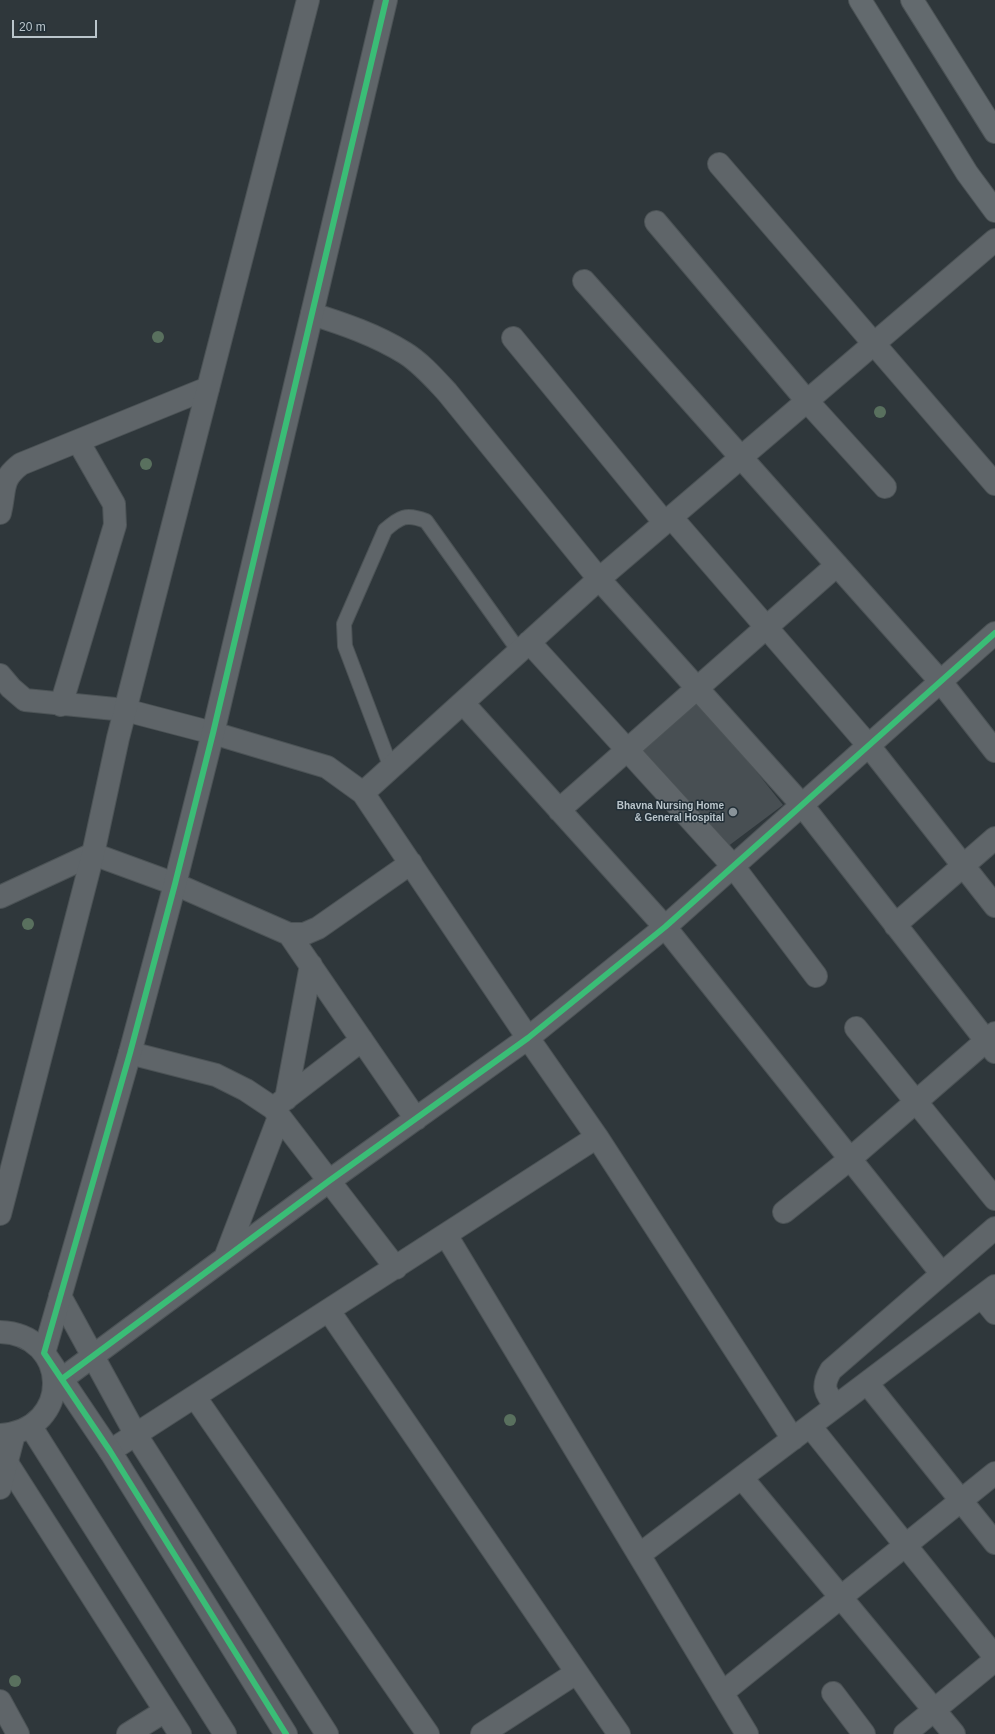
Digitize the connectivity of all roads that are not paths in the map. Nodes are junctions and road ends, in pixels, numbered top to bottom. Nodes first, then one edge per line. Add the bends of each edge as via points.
1 (308, 0) edge
2 (386, 0) edge
3 (860, 0) edge
4 (912, 0) edge
5 (995, 132) edge
6 (719, 164) dead end
7 (995, 211) edge
8 (656, 222) dead end
9 (995, 240) edge
10 (584, 281) dead end
11 (312, 314) junction
12 (514, 338) dead end
13 (874, 344) junction
14 (208, 388) junction
15 (807, 401) junction
16 (78, 441) junction
17 (740, 456) junction
18 (995, 484) edge
19 (885, 487) dead end
20 (0, 513) edge
21 (667, 520) junction
22 (837, 565) junction
23 (598, 579) junction
24 (766, 627) junction
25 (995, 633) edge
26 (524, 646) junction
27 (1, 679) edge
28 (941, 682) junction
29 (696, 688) junction
30 (463, 703) junction
31 (61, 705) junction
32 (126, 710) junction
33 (213, 733) junction
34 (869, 746) junction
35 (628, 749) junction
36 (995, 751) edge
37 (391, 768) junction
38 (363, 794) junction
39 (802, 805) junction
40 (559, 810) junction
41 (995, 838) edge
42 (93, 854) junction
43 (410, 862) junction
44 (964, 865) junction
45 (733, 866) junction
46 (174, 884) junction
47 (0, 897) edge
48 (995, 906) edge
49 (895, 925) junction
50 (665, 927) junction
51 (289, 934) junction
52 (311, 965) junction
53 (816, 976) dead end
54 (856, 1028) dead end
55 (528, 1038) junction
56 (362, 1040) junction
57 (992, 1042) edge
58 (130, 1053) junction
59 (916, 1102) junction
60 (279, 1108) junction
61 (416, 1119) junction
62 (597, 1137) junction
63 (850, 1159) junction
64 (329, 1182) junction
65 (995, 1199) edge
66 (784, 1212) dead end
67 (0, 1214) edge
68 (995, 1228) edge
69 (446, 1235) junction
70 (225, 1258) junction
71 (396, 1268) junction
72 (942, 1274) junction
73 (60, 1296) junction
74 (991, 1298) edge
75 (329, 1311) junction
76 (0, 1332) edge
77 (44, 1352) junction
78 (93, 1356) junction
79 (62, 1379) junction
80 (867, 1383) junction
81 (195, 1397) junction
82 (836, 1406) junction
83 (15, 1432) edge
84 (802, 1432) junction
85 (136, 1435) junction
86 (110, 1451) junction
87 (7, 1463) junction
88 (995, 1474) edge
89 (742, 1478) junction
90 (0, 1488) edge
91 (961, 1501) junction
92 (995, 1543) edge
93 (906, 1546) junction
94 (639, 1555) junction
95 (841, 1598) junction
96 (995, 1659) edge
97 (576, 1673) junction
98 (722, 1693) junction
99 (833, 1693) dead end
100 (0, 1701) edge
101 (934, 1710) junction
102 (165, 1711) junction
103 (18, 1734) edge
104 (128, 1734) edge
105 (180, 1734) edge
106 (225, 1734) edge
107 (286, 1734) edge
108 (327, 1734) edge
109 (428, 1734) edge
110 (482, 1734) edge
111 (618, 1734) edge
112 (747, 1734) edge
113 (864, 1734) edge
114 (905, 1734) edge
115 (954, 1734) edge

1 - 14 street
2 - 11 street
3 - 7 main road via 967,173
4 - 5 main road
6 - 13 street
8 - 15 street
9 - 13 street
10 - 17 street
11 - 23 street via 376,337 405,353 430,374
11 - 33 street
12 - 21 street
13 - 15 street
13 - 18 street
14 - 16 street
14 - 32 street
15 - 17 street
15 - 19 street
16 - 20 street via 21,464 8,472 3,482
16 - 31 street via 111,498 116,515
17 - 21 street
17 - 22 street
21 - 23 street
21 - 24 street
22 - 24 street
22 - 28 street
23 - 26 street
23 - 29 street
24 - 29 street
24 - 34 street
25 - 28 street
26 - 30 street
26 - 35 street
26 - 37 lane via 426,521 413,516 397,520 385,530 344,624 345,646
27 - 31 street via 25,700
28 - 34 street
28 - 36 street
29 - 35 street
29 - 39 street
30 - 37 street
30 - 40 street
31 - 32 street
32 - 33 street
32 - 42 street
33 - 38 street via 327,767
33 - 46 street
34 - 39 street
34 - 44 street
35 - 40 street
35 - 45 street
37 - 38 street
38 - 43 street
39 - 45 street
39 - 49 street
40 - 50 street
41 - 44 street
42 - 46 street
42 - 47 street
42 - 67 street
43 - 51 street via 318,928 304,934
43 - 55 street
44 - 48 street
44 - 49 street
45 - 50 street
45 - 53 street
46 - 51 street
46 - 58 street
49 - 57 street
50 - 55 street
50 - 63 street
51 - 52 street
52 - 56 street
52 - 60 street
54 - 59 street
55 - 61 street
55 - 62 street
56 - 60 street
56 - 61 street
57 - 59 street
58 - 60 street via 216,1075
58 - 73 street
59 - 63 street
59 - 65 street
60 - 64 street
60 - 70 street
61 - 64 street
62 - 69 street
62 - 84 street
63 - 66 street
63 - 72 street
64 - 70 street
64 - 71 street
68 - 72 street
69 - 71 street
69 - 94 street
70 - 78 street
71 - 75 street
72 - 82 street via 830,1370 824,1388
73 - 77 street
73 - 78 street
74 - 80 street
75 - 81 street
75 - 97 street
76 - 77 street via 17,1334 32,1341
77 - 79 street
77 - 83 street via 52,1367 52,1399 44,1415
78 - 79 street
78 - 85 street
79 - 86 street
80 - 82 street
80 - 91 street
81 - 85 street
81 - 109 street
82 - 84 street
83 - 87 street
83 - 106 street
84 - 89 street
84 - 93 street
85 - 86 street
85 - 108 street
86 - 107 street
87 - 90 street
87 - 102 street
88 - 91 street
89 - 94 street
89 - 95 street
91 - 92 street
91 - 93 street
93 - 95 street
93 - 96 street
94 - 98 street
95 - 98 street
95 - 101 street
96 - 101 street
97 - 110 street
97 - 111 street
98 - 112 street
99 - 113 street
100 - 103 street
101 - 114 street
101 - 115 street
102 - 104 street
102 - 105 street

